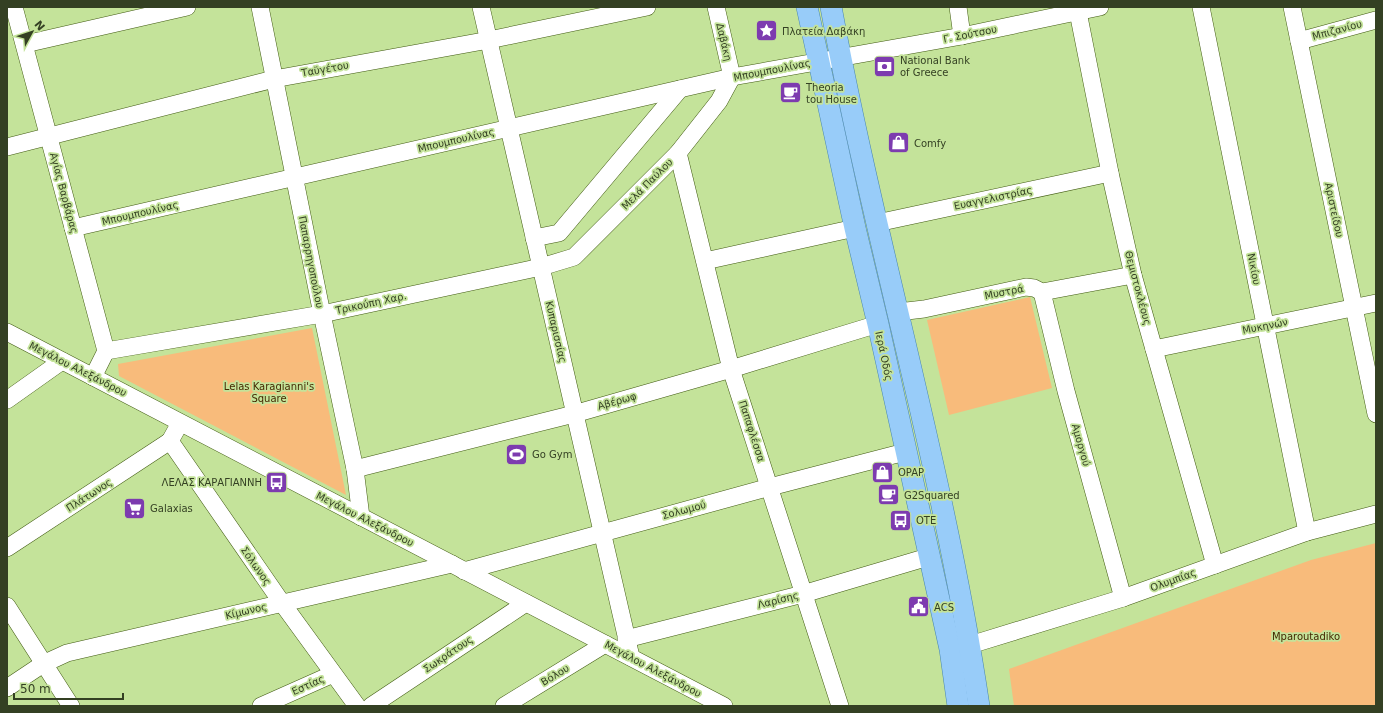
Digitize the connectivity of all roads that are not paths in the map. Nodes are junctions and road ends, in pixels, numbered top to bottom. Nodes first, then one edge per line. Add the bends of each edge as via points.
1 (14, 7) edge
2 (187, 7) edge
3 (260, 7) edge
4 (481, 7) edge
5 (647, 7) edge
6 (716, 7) edge
7 (807, 7) edge
8 (831, 7) edge
9 (958, 7) edge
10 (1100, 7) edge
11 (1201, 7) edge
12 (1292, 7) edge
13 (1078, 9) edge
14 (1376, 20) edge
15 (962, 36) junction
16 (489, 40) junction
17 (1299, 41) junction
18 (25, 44) junction
19 (840, 57) junction
20 (818, 61) junction
21 (732, 77) junction
22 (274, 78) junction
23 (680, 89) junction
24 (509, 128) junction
25 (49, 136) junction
26 (7, 147) edge
27 (678, 153) junction
28 (1110, 173) junction
29 (294, 178) junction
30 (877, 223) junction
31 (73, 228) junction
32 (855, 228) junction
33 (534, 238) junction
34 (705, 261) junction
35 (541, 267) junction
36 (1133, 275) junction
37 (1042, 292) junction
38 (1376, 303) edge
39 (1354, 308) junction
40 (898, 312) junction
41 (322, 314) junction
42 (878, 324) junction
43 (1266, 326) junction
44 (7, 332) edge
45 (1154, 349) junction
46 (106, 351) junction
47 (62, 361) junction
48 (731, 368) junction
49 (93, 377) junction
50 (7, 400) edge
51 (574, 414) junction
52 (1376, 414) edge
53 (180, 422) junction
54 (170, 442) junction
55 (905, 452) junction
56 (355, 469) junction
57 (770, 487) junction
58 (1376, 514) edge
59 (361, 517) junction
60 (602, 532) junction
61 (1307, 532) junction
62 (7, 548) edge
63 (928, 557) junction
64 (1215, 565) junction
65 (458, 567) junction
66 (803, 594) junction
67 (1123, 598) junction
68 (282, 603) junction
69 (526, 603) junction
70 (7, 606) edge
71 (626, 639) junction
72 (605, 644) junction
73 (970, 645) junction
74 (630, 657) junction
75 (43, 664) junction
76 (333, 674) junction
77 (7, 688) edge
78 (714, 704) edge
79 (71, 706) edge
80 (261, 706) edge
81 (357, 706) edge
82 (371, 706) edge
83 (504, 706) edge
84 (840, 706) edge
85 (958, 706) edge
86 (979, 706) edge

1 - 18 street, Αγίας Βαρβάρας
2 - 18 street
3 - 22 street, Παπαρρηγοπούλου
4 - 16 street, Κυπαρισσίας
5 - 16 street, Ταϋγέτου
6 - 21 street, Δαβάκη
7 - 20 main road, Ιερά Οδός
8 - 19 main road
9 - 15 street
10 - 13 street, Γ. Σούτσου
11 - 43 street, Νικίου
12 - 17 street, Αριστείδου
13 - 15 street, Γ. Σούτσου
13 - 28 street, Θεμιστοκλέους
14 - 17 street, Μπιζανίου
15 - 19 street, Γ. Σούτσου
16 - 22 street, Ταϋγέτου
16 - 24 street, Κυπαρισσίας
17 - 39 street, Αριστείδου
18 - 25 street, Αγίας Βαρβάρας
19 - 20 street, Μπουμπουλίνας
19 - 30 main road
20 - 21 street, Μπουμπουλίνας
20 - 32 main road, Ιερά Οδός
21 - 23 street, Μπουμπουλίνας
21 - 27 street, Μελά Παύλου via 718,101
22 - 25 street, Ταϋγέτου
22 - 29 street, Παπαρρηγοπούλου
23 - 24 street, Μπουμπουλίνας
23 - 33 street via 559,232
24 - 29 street, Μπουμπουλίνας
24 - 33 street, Κυπαρισσίας
25 - 26 street, Ταϋγέτου
25 - 31 street, Αγίας Βαρβάρας
27 - 34 street, Παπαφλέσσα
27 - 35 street, Μελά Παύλου via 574,257
28 - 30 street, Ευαγγελιστρίας
28 - 36 street, Θεμιστοκλέους
29 - 31 street, Μπουμπουλίνας
29 - 41 street, Παπαρρηγοπούλου
30 - 40 main road
31 - 46 street, Αγίας Βαρβάρας
32 - 34 street
32 - 42 main road, Ιερά Οδός
33 - 35 street, Κυπαρισσίας
34 - 48 street, Παπαφλέσσα
35 - 41 street, Τρικούπη Χαρ.
35 - 51 street, Κυπαρισσίας
36 - 37 street, Μυστρά
36 - 45 street, Θεμιστοκλέους
37 - 40 street, Μυστρά via 1026,287
37 - 67 street, Αμοργού via 1066,391
38 - 39 street, Μυκηνών
39 - 43 street, Μυκηνών
39 - 52 street, Αριστείδου
40 - 73 main road
41 - 46 street, Τρικούπη Χαρ.
41 - 56 street, Παπαρρηγοπούλου
42 - 48 street, Αβέρωφ
42 - 55 main road, Ιερά Οδός
43 - 45 street, Μυκηνών
43 - 61 street, Νικίου
44 - 47 street, Μεγάλου Αλεξάνδρου
45 - 64 street, Θεμιστοκλέους
46 - 49 street
47 - 49 street, Μεγάλου Αλεξάνδρου
47 - 50 street
48 - 51 street, Αβέρωφ
48 - 57 street, Παπαφλέσσα
49 - 53 street, Μεγάλου Αλεξάνδρου
51 - 56 street, Αβέρωφ
51 - 60 street, Κυπαρισσίας
53 - 54 street
53 - 59 street, Μεγάλου Αλεξάνδρου
54 - 62 street, Πλάτωνος
54 - 68 street, Σόλωνος
55 - 57 street, Σολωμού
55 - 63 main road, Ιερά Οδός
56 - 59 street, Παπαρρηγοπούλου
57 - 60 street, Σολωμού
57 - 66 street, Παπαφλέσσα
58 - 61 street, Ολυμπίας
59 - 65 street, Μεγάλου Αλεξάνδρου
60 - 65 street, Σολωμού
60 - 71 street, Κυπαρισσίας
61 - 64 street, Ολυμπίας
63 - 66 street, Λαρίσης
63 - 85 main road, Ιερά Οδός via 950,649
64 - 67 street, Ολυμπίας
65 - 68 street, Κίμωνος
65 - 69 street, Μεγάλου Αλεξάνδρου
66 - 71 street, Λαρίσης
66 - 84 street, Παπαφλέσσα
67 - 73 street, Ολυμπίας
68 - 75 street, Κίμωνος via 68,654
68 - 76 street, Σόλωνος
69 - 72 street, Μεγάλου Αλεξάνδρου
69 - 82 street, Σωκράτους
70 - 75 street
71 - 74 street, Κυπαρισσίας
72 - 74 street, Μεγάλου Αλεξάνδρου
72 - 83 street, Βόλου
73 - 86 main road
74 - 78 street, Μεγάλου Αλεξάνδρου
75 - 77 street, Κίμωνος
75 - 79 street
76 - 80 street, Εστίας
76 - 81 street, Σόλωνος

